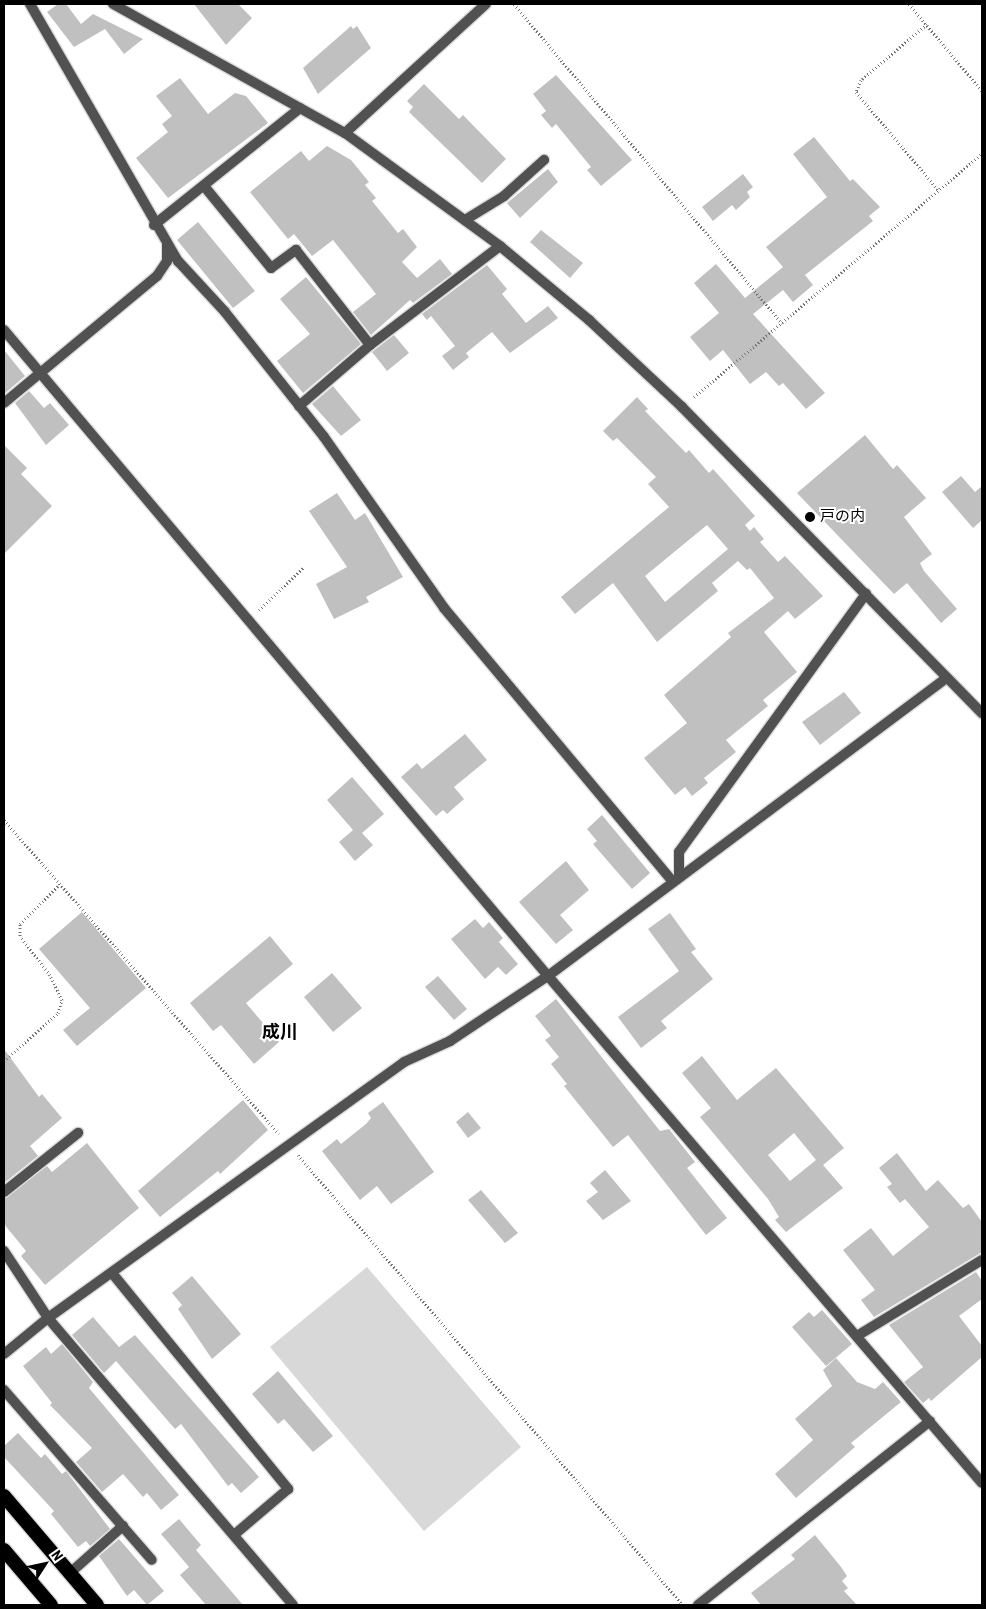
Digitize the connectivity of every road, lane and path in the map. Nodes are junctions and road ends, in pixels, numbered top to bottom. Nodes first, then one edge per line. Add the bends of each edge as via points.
1 (30, 4) edge
2 (113, 4) edge
3 (486, 4) edge
4 (514, 4) edge
5 (909, 4) edge
6 (927, 24) junction
7 (982, 91) edge
8 (300, 108) junction
9 (345, 133) junction
10 (982, 154) edge
11 (544, 160) dead end
12 (204, 186) junction
13 (939, 191) junction
14 (465, 220) junction
15 (154, 225) junction
16 (167, 244) junction
17 (500, 246) junction
18 (782, 323) junction
19 (4, 330) edge
20 (370, 345) junction
21 (40, 372) junction
22 (4, 403) edge
23 (299, 406) junction
24 (682, 407) junction
25 (304, 567) dead end
26 (866, 594) junction
27 (248, 621) junction
28 (947, 678) junction
29 (982, 713) edge
30 (4, 820) edge
31 (676, 880) junction
32 (58, 886) junction
33 (548, 976) junction
34 (4, 1061) edge
35 (78, 1133) dead end
36 (289, 1146) junction
37 (4, 1192) edge
38 (4, 1251) edge
39 (982, 1260) edge
40 (112, 1272) junction
41 (48, 1318) junction
42 (857, 1336) junction
43 (4, 1354) edge
44 (4, 1390) edge
45 (930, 1421) junction
46 (982, 1483) edge
47 (4, 1496) edge
48 (122, 1526) junction
49 (234, 1535) junction
50 (4, 1550) edge
51 (152, 1560) dead end
52 (70, 1573) junction
53 (51, 1605) edge
54 (98, 1605) edge
55 (293, 1605) edge
56 (683, 1605) edge
57 (698, 1605) edge

1 - 15 street
2 - 8 street
3 - 9 street
4 - 18 path
5 - 6 path
6 - 7 path
6 - 13 path via 861,80 856,92
8 - 9 street
8 - 12 street
9 - 14 street
10 - 13 path
11 - 14 street via 504,196
12 - 15 street
12 - 20 street via 271,268 296,250
13 - 18 path
14 - 17 street
15 - 16 street
16 - 21 street via 167,260 157,276
16 - 23 street
17 - 20 street
17 - 24 street via 589,320
18 - 24 path
19 - 21 street
20 - 23 street
21 - 22 street
21 - 27 street
23 - 31 street via 444,608
24 - 26 street
25 - 27 path
26 - 28 street
26 - 31 street via 679,852
27 - 33 street
28 - 29 street
28 - 31 street
30 - 32 path
31 - 33 street
32 - 34 path via 20,924 20,936 60,992 58,1013
32 - 36 path
33 - 36 street via 450,1041 404,1062
33 - 42 street
35 - 37 street
36 - 40 street
36 - 56 path
38 - 41 street
39 - 42 street
40 - 41 street
40 - 49 street via 288,1489
41 - 43 street
41 - 49 street
42 - 45 street
44 - 48 street
45 - 46 street
45 - 57 street
47 - 52 highway
48 - 51 street
48 - 52 street
49 - 55 street
50 - 53 highway
52 - 54 highway

